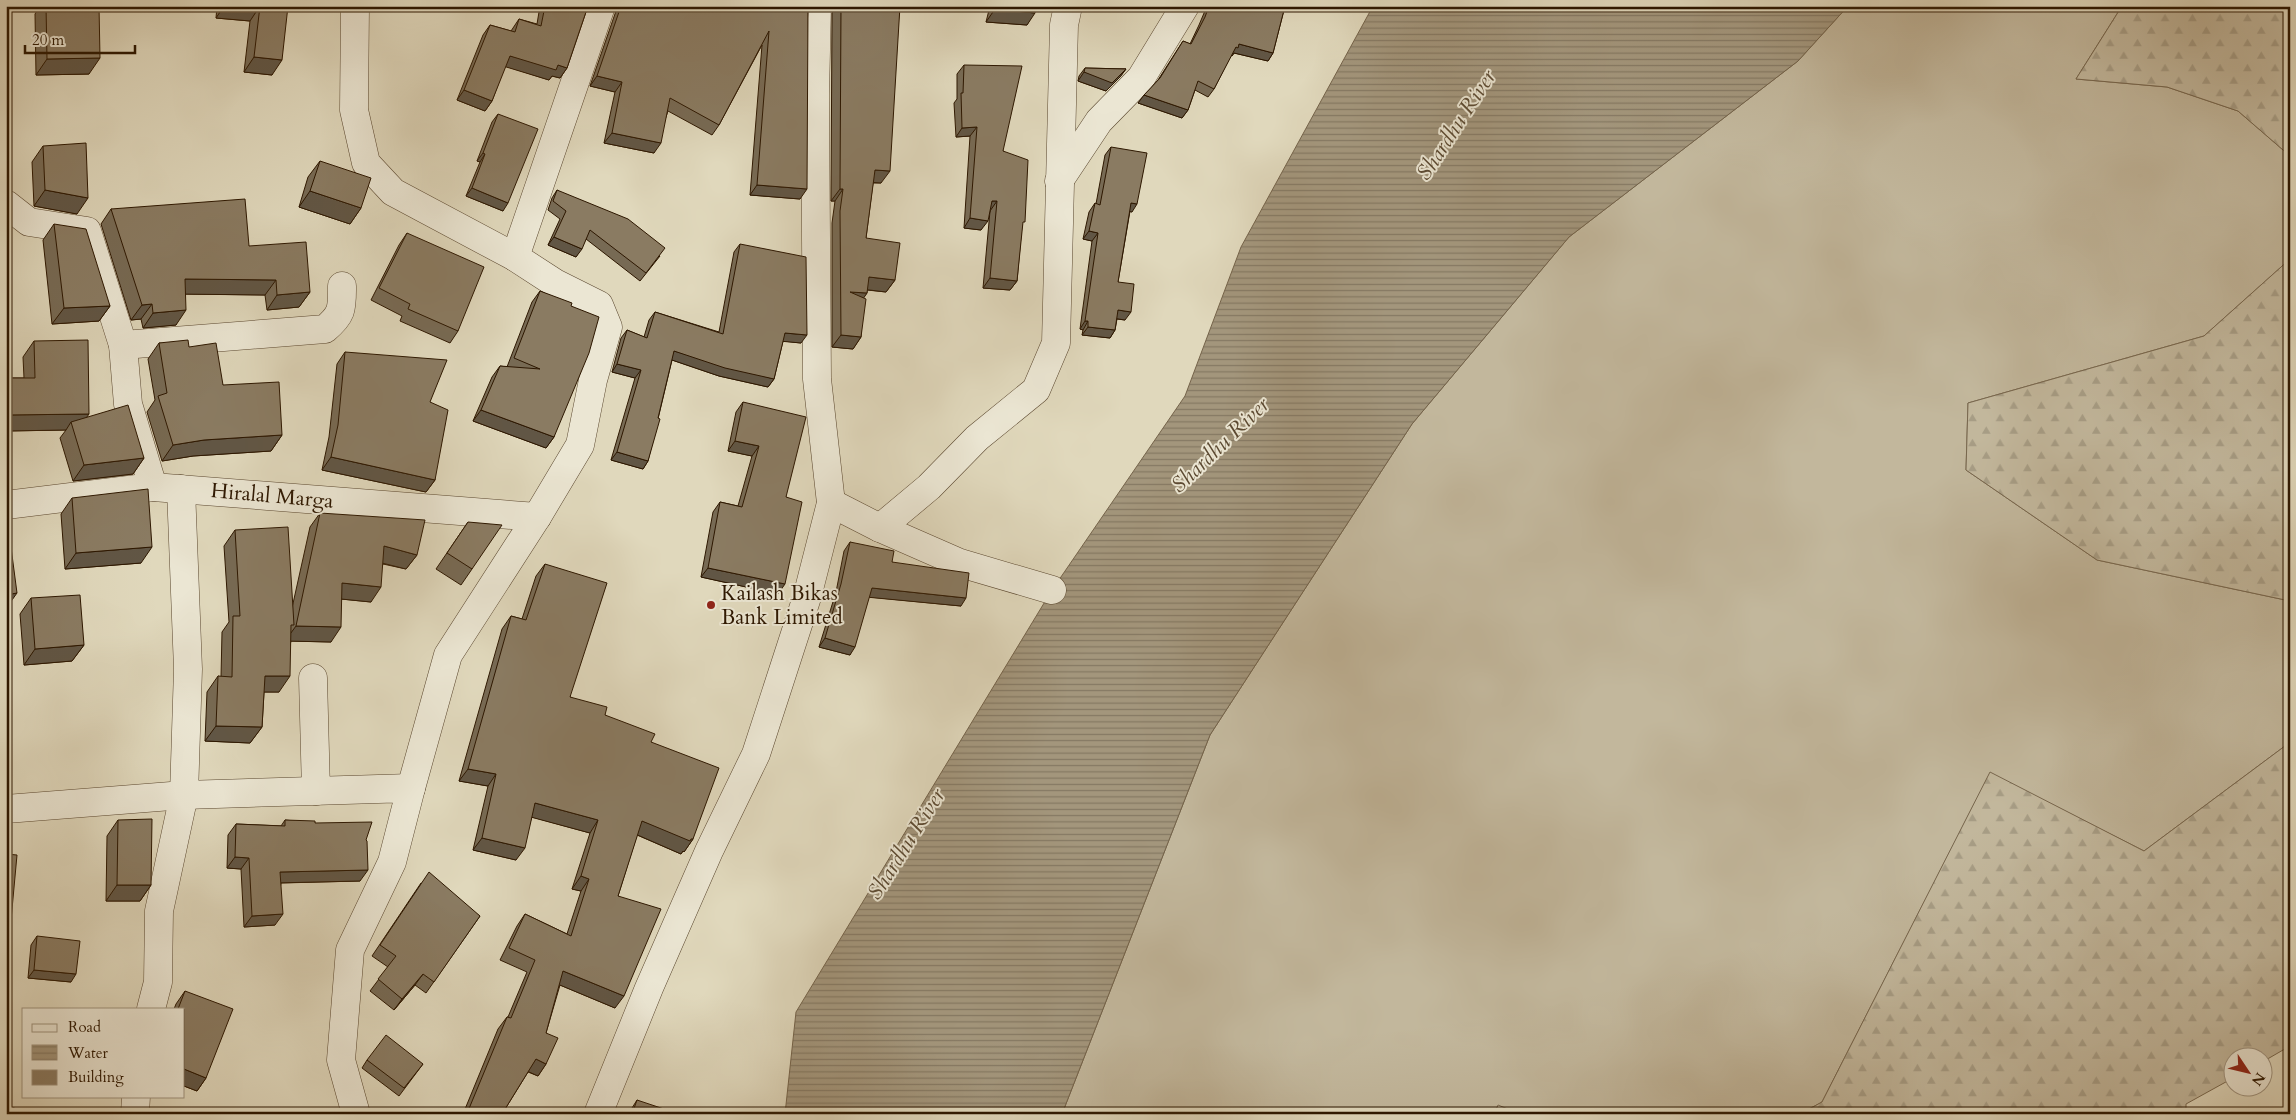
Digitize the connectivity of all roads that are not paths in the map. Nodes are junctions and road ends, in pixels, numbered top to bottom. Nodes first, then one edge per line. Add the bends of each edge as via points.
1 (355, 6) edge
2 (601, 6) edge
3 (817, 6) edge
4 (1068, 6) edge
5 (1186, 6) edge
6 (1059, 181) junction
7 (6, 204) edge
8 (18, 224) edge
9 (515, 257) junction
10 (342, 286) dead end
11 (123, 344) junction
12 (153, 487) junction
13 (180, 489) junction
14 (831, 503) junction
15 (6, 505) edge
16 (537, 518) junction
17 (880, 528) junction
18 (1052, 590) dead end
19 (313, 678) dead end
20 (411, 788) junction
21 (316, 791) junction
22 (184, 795) junction
23 (6, 809) edge
24 (151, 1008) edge
25 (136, 1098) edge
26 (135, 1114) edge
27 (356, 1114) edge
28 (598, 1114) edge

1 - 9 street via 354,110 366,163 393,192
2 - 9 street
3 - 14 street via 817,379
4 - 6 street via 1064,25
5 - 6 street via 1141,78 1099,122
6 - 17 street via 1056,343 1036,390 976,438 929,487
7 - 8 street
8 - 11 street via 87,231
9 - 16 street via 555,283 599,304 608,327 580,445
10 - 11 street via 342,310 326,329
11 - 12 street via 128,404
12 - 13 street, Hiralal Marga
12 - 15 street, Hiralal Marga
13 - 16 street, Hiralal Marga
13 - 22 street via 188,669
14 - 17 street
14 - 28 street via 807,597 756,754 648,988
16 - 20 street via 448,655
17 - 18 street via 960,563
19 - 21 street
20 - 21 street
20 - 27 street via 392,862 350,950 341,1060
21 - 22 street
22 - 23 street
22 - 24 street via 159,912 158,982
25 - 26 street

